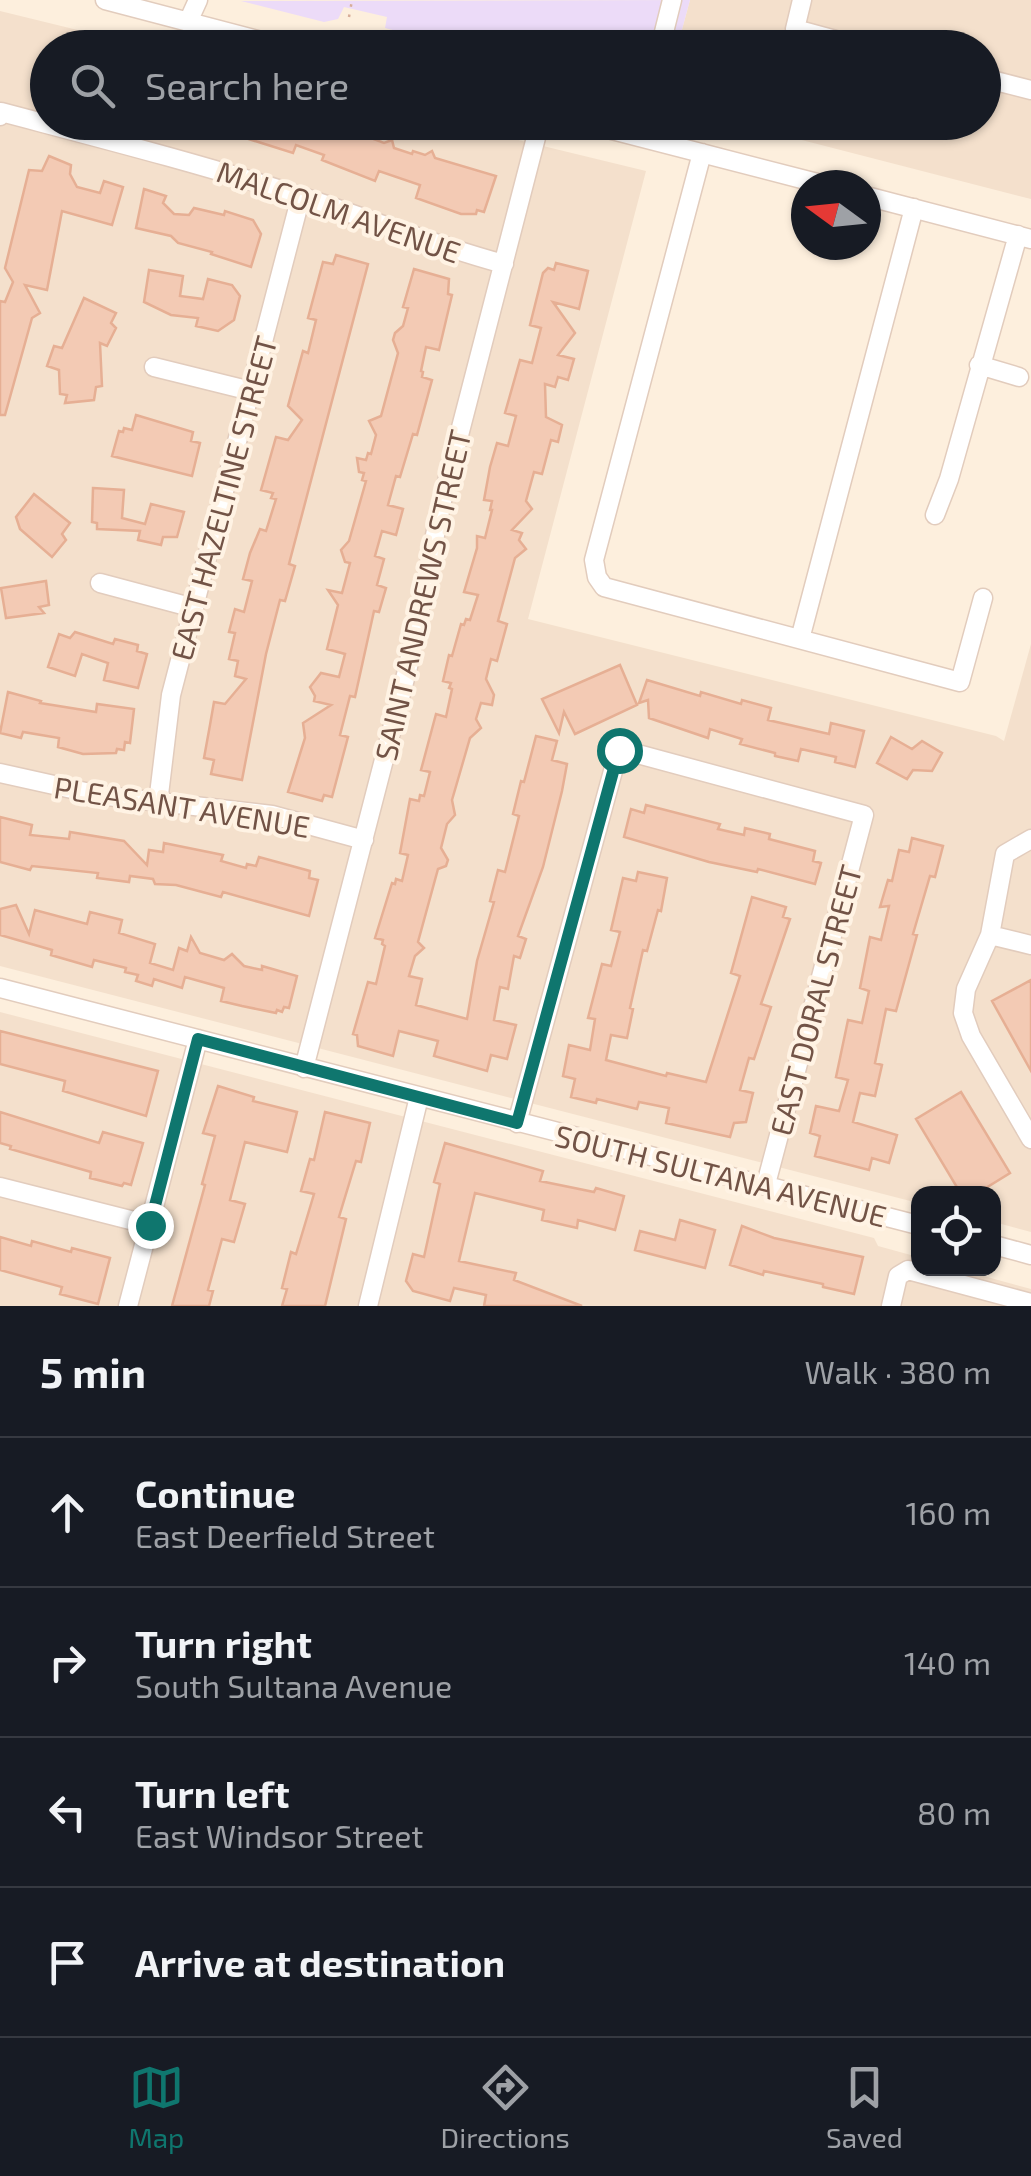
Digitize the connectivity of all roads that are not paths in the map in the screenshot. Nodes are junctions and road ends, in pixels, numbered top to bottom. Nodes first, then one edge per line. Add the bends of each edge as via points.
1 (105, 0) edge
2 (190, 0) edge
3 (198, 0) edge
4 (672, 0) edge
5 (802, 0) edge
6 (188, 22) junction
7 (219, 30) edge
8 (664, 30) edge
9 (795, 30) edge
10 (1001, 82) edge
11 (1031, 90) edge
12 (0, 114) edge
13 (30, 121) edge
14 (105, 140) edge
15 (535, 140) edge
16 (668, 140) edge
17 (702, 153) junction
18 (791, 176) edge
19 (300, 196) junction
20 (881, 200) edge
21 (914, 208) junction
22 (1024, 237) edge
23 (504, 264) junction
24 (979, 365) junction
25 (154, 367) dead end
26 (1019, 378) dead end
27 (251, 391) junction
28 (935, 514) dead end
29 (100, 584) dead end
30 (983, 598) dead end
31 (194, 608) junction
32 (800, 639) junction
33 (0, 773) edge
34 (158, 803) junction
35 (1031, 839) edge
36 (364, 840) junction
37 (990, 935) junction
38 (1031, 945) edge
39 (0, 988) edge
40 (198, 1039) junction
41 (304, 1068) junction
42 (419, 1097) junction
43 (517, 1123) junction
44 (1031, 1139) edge
45 (766, 1184) junction
46 (0, 1187) edge
47 (911, 1223) edge
48 (150, 1225) junction
49 (1001, 1247) edge
50 (1031, 1255) edge
51 (1031, 1302) edge
52 (128, 1306) edge
53 (368, 1306) edge
54 (891, 1306) edge

1 - 6 street
2 - 6 street
3 - 6 street
4 - 8 street
5 - 9 street
6 - 7 street
10 - 11 street
12 - 13 street, MALCOLM AVENUE
14 - 19 street, MALCOLM AVENUE
15 - 23 street, SAINT ANDREWS STREET
16 - 17 street
17 - 18 street
17 - 32 street via 594,560 597,577 604,587
19 - 23 street, MALCOLM AVENUE
19 - 27 street, EAST HAZELTINE STREET
20 - 21 street
21 - 22 street
21 - 32 street
22 - 24 street
23 - 36 street, SAINT ANDREWS STREET
24 - 26 street
24 - 28 street
25 - 27 street
27 - 31 street, EAST HAZELTINE STREET
29 - 31 street
30 - 32 street via 960,682
31 - 34 street, EAST HAZELTINE STREET via 171,696
33 - 34 street, PLEASANT AVENUE
34 - 36 street, PLEASANT AVENUE via 272,815
35 - 37 street via 1005,854
36 - 41 street, SAINT ANDREWS STREET
37 - 38 street
37 - 44 street via 965,993 964,1019
39 - 40 street, SOUTH SULTANA AVENUE
40 - 41 street, SOUTH SULTANA AVENUE
40 - 48 street
41 - 42 street, SOUTH SULTANA AVENUE
42 - 43 street, SOUTH SULTANA AVENUE
42 - 53 street
43 - 45 street, SOUTH SULTANA AVENUE
43 - 45 street, EAST DORAL STREET via 619,750 864,815
45 - 47 street, SOUTH SULTANA AVENUE
46 - 48 street
48 - 52 street
49 - 50 street
51 - 54 street via 908,1270 898,1276

